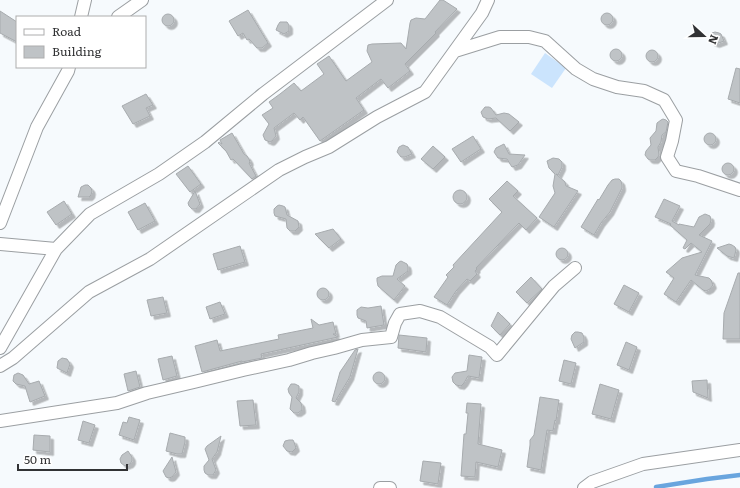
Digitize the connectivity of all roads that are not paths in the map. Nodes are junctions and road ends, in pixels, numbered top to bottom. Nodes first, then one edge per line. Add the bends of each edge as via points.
1 (85, 0) edge
2 (142, 0) edge
3 (387, 0) edge
4 (488, 0) edge
5 (81, 16) edge
6 (119, 16) edge
7 (455, 50) junction
8 (69, 68) edge
9 (740, 190) edge
10 (0, 223) edge
11 (0, 244) edge
12 (56, 249) junction
13 (575, 268) dead end
14 (0, 348) edge
15 (0, 366) edge
16 (0, 421) edge
17 (740, 450) edge
18 (380, 488) edge
19 (390, 488) edge
20 (584, 488) edge

1 - 5 street
2 - 6 street
3 - 12 street via 263,94 205,142 159,174 90,214
4 - 7 street via 482,13
7 - 9 street via 500,37 529,37 545,41 576,69 593,79 617,87 644,91 664,100 676,120 667,157 676,171
7 - 15 street via 425,92 377,117 329,147 279,170 150,259 89,292 13,358
8 - 10 street via 37,127
11 - 12 street
12 - 14 street
13 - 16 street via 554,286 497,355 490,347 440,316 420,312 400,314 391,337 362,340 147,393 117,403
17 - 20 street via 643,464 592,482
18 - 19 street

